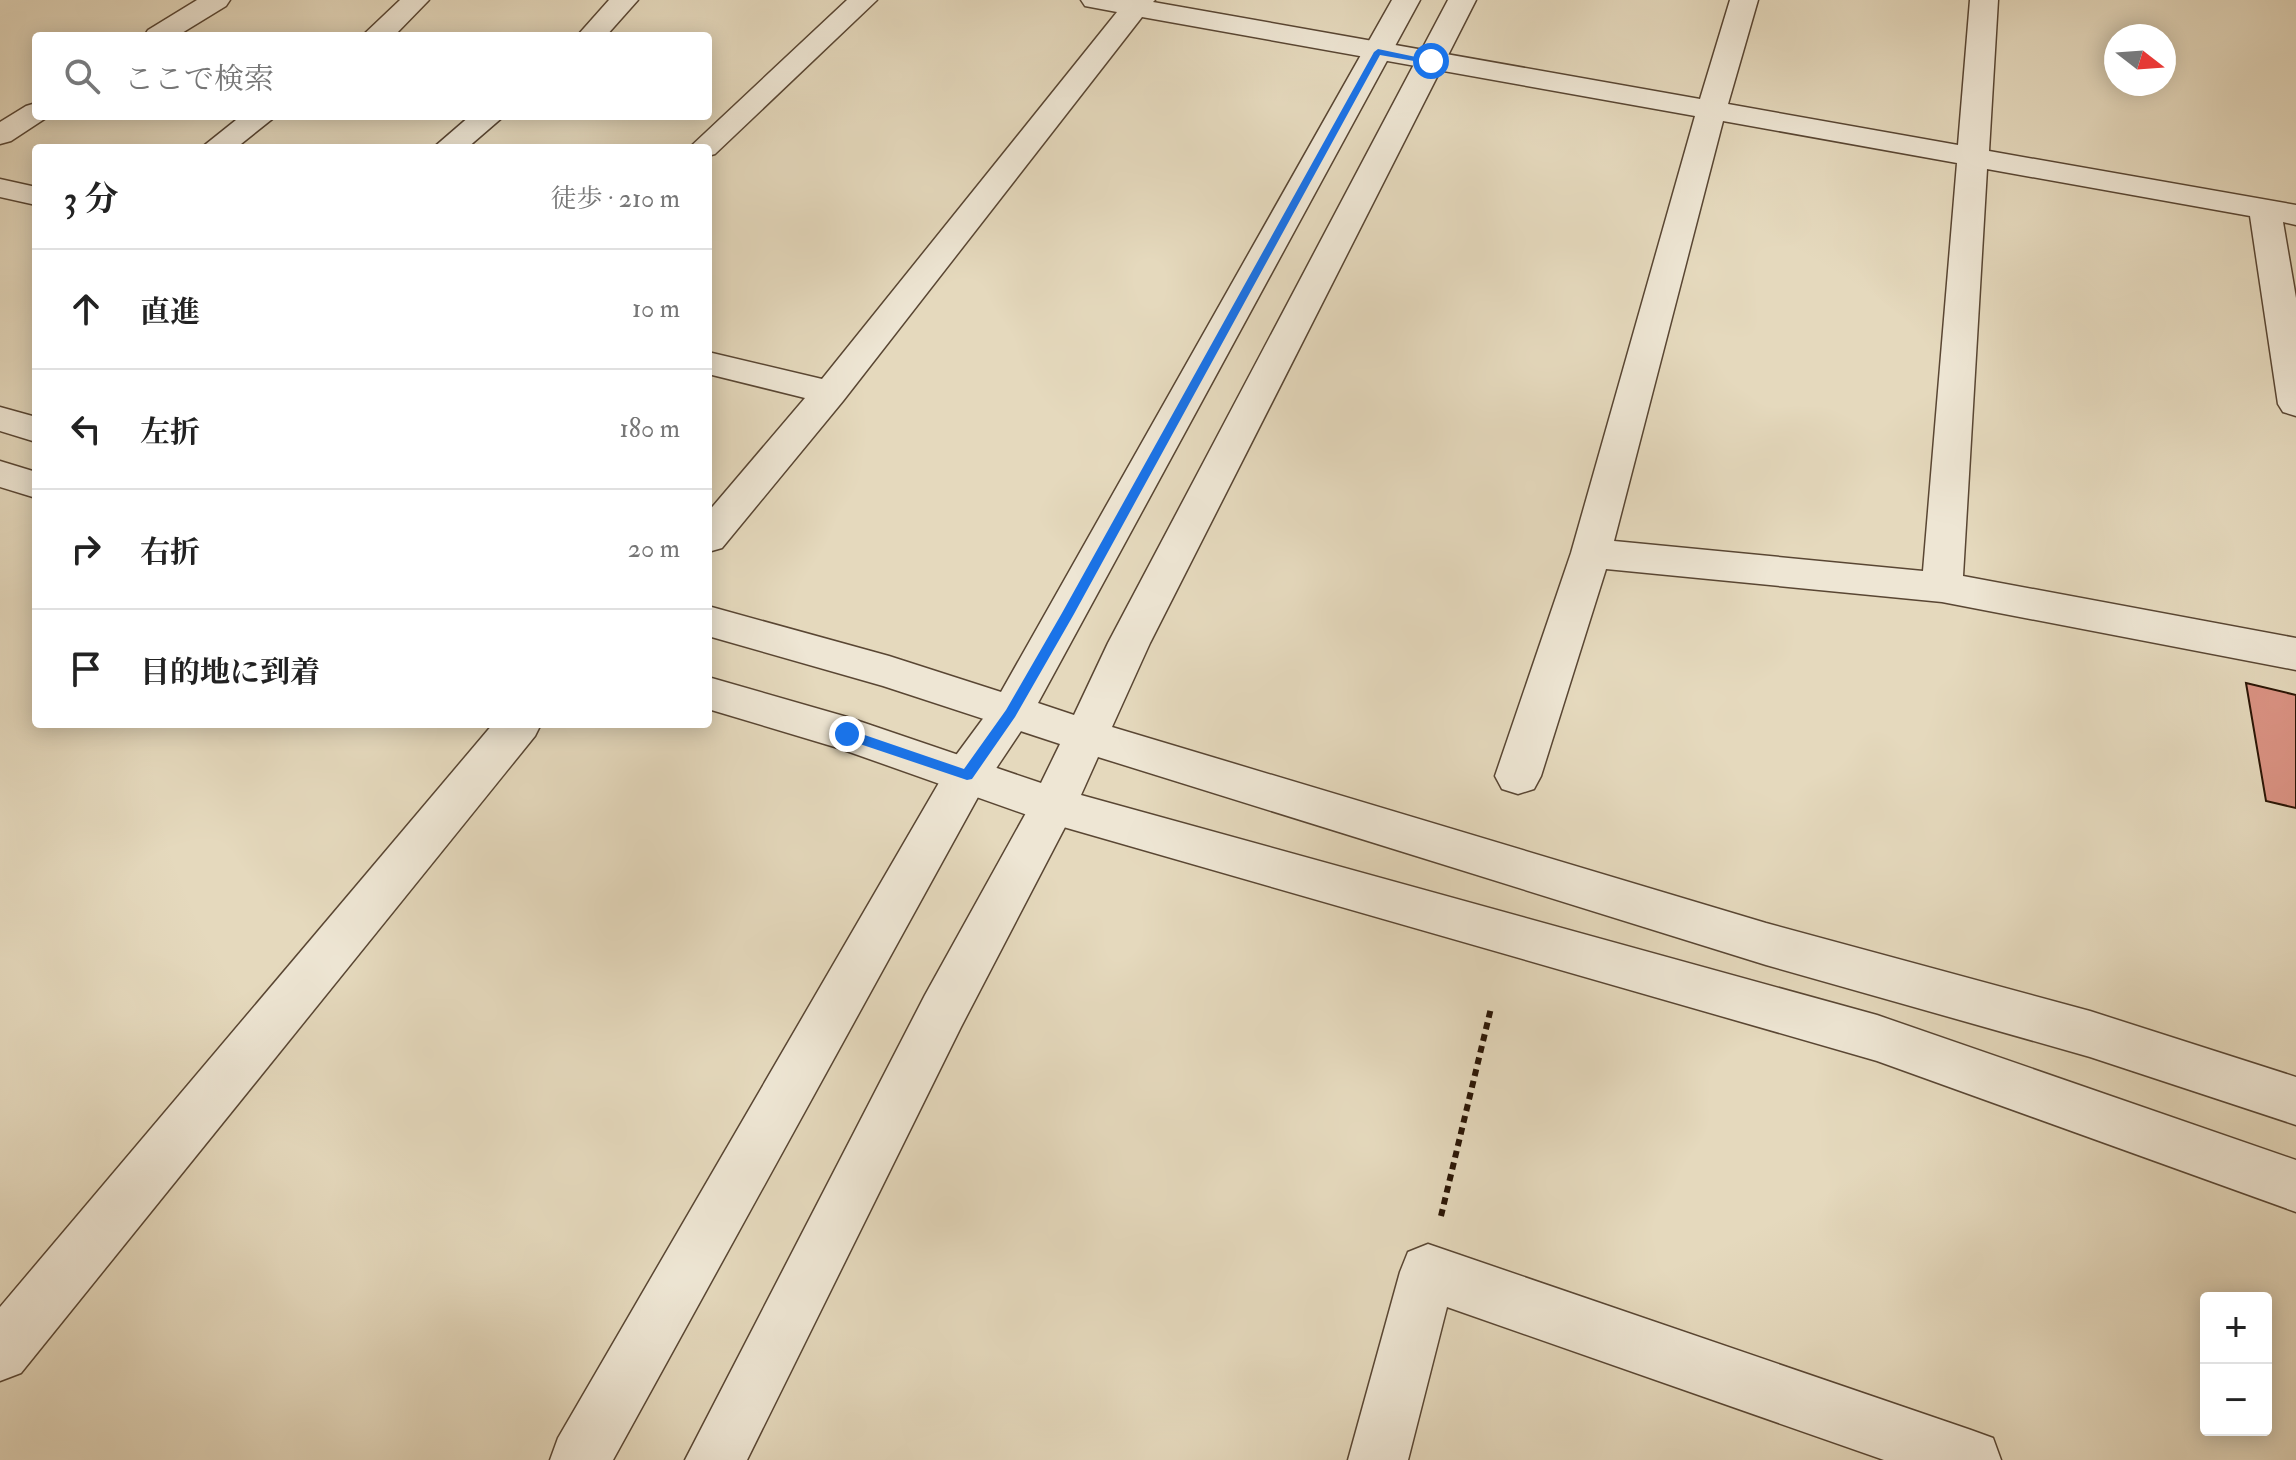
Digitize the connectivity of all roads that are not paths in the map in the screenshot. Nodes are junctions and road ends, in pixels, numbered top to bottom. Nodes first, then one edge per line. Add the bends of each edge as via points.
1 (216, 0) edge
2 (415, 0) edge
3 (624, 0) edge
4 (863, 0) edge
5 (1095, 0) edge
6 (1406, 0) edge
7 (1462, 0) edge
8 (1744, 0) edge
9 (1984, 0) edge
10 (1138, 4) edge
11 (164, 32) edge
12 (382, 32) edge
13 (595, 32) edge
14 (1378, 52) junction
15 (1431, 61) junction
16 (1711, 111) junction
17 (32, 115) edge
18 (255, 120) edge
19 (484, 120) edge
20 (0, 135) edge
21 (222, 144) edge
22 (453, 144) edge
23 (708, 144) edge
24 (1974, 158) junction
25 (0, 188) edge
26 (32, 195) edge
27 (2280, 212) edge
28 (712, 364) edge
29 (830, 393) junction
30 (2296, 404) edge
31 (0, 419) edge
32 (32, 429) edge
33 (0, 474) edge
34 (32, 484) edge
35 (712, 533) edge
36 (1591, 553) junction
37 (1942, 587) junction
38 (712, 622) edge
39 (2296, 654) edge
40 (712, 694) edge
41 (1011, 713) junction
42 (516, 728) edge
43 (1086, 735) junction
44 (967, 775) junction
45 (1518, 776) dead end
46 (1053, 806) junction
47 (2296, 1101) edge
48 (2296, 1186) edge
49 (0, 1352) edge
50 (1879, 1444) edge
51 (580, 1460) edge
52 (715, 1460) edge
53 (1378, 1460) edge
54 (1971, 1460) edge

1 - 11 street
2 - 12 street
3 - 13 street
4 - 23 street
5 - 10 street
6 - 14 street
7 - 15 street
8 - 16 street
9 - 24 street
10 - 14 street
10 - 29 street
14 - 15 street
14 - 41 street
15 - 16 street
15 - 43 street
16 - 24 street
16 - 36 street
17 - 20 street
18 - 21 street
19 - 22 street
24 - 27 street
24 - 37 street
25 - 26 street
27 - 30 street
28 - 29 street
29 - 35 street
31 - 32 street
33 - 34 street
36 - 37 street
36 - 45 street
37 - 39 street
38 - 41 street
40 - 44 street
41 - 43 street
41 - 44 street
42 - 49 street
43 - 46 street
43 - 47 street via 1766,944 2090,1034
44 - 46 street
44 - 51 street
46 - 48 street via 1877,1038
46 - 52 street
50 - 53 street via 1428,1272
50 - 54 street

